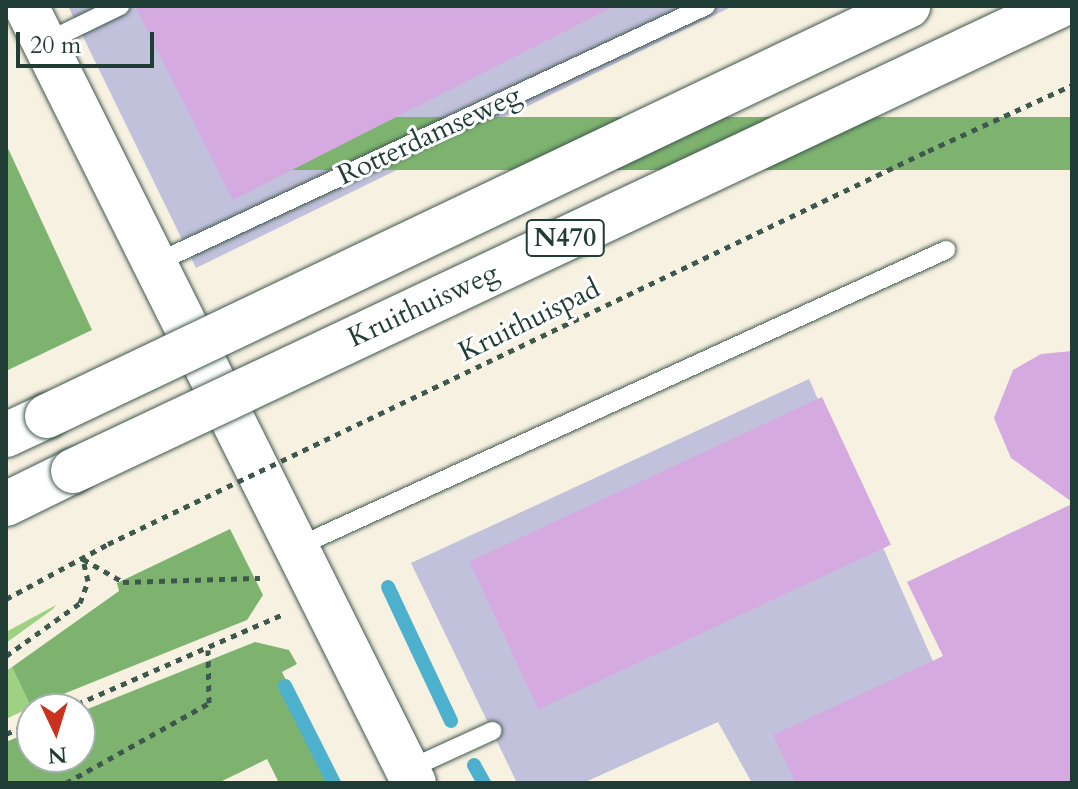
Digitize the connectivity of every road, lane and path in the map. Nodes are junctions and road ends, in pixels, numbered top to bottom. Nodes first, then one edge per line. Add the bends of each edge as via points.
1 (120, 6) edge
2 (908, 6) edge
3 (1059, 6) edge
4 (701, 7) edge
5 (35, 25) edge
6 (1072, 85) edge
7 (946, 250) dead end
8 (158, 262) junction
9 (6, 435) edge
10 (6, 504) edge
11 (83, 559) junction
12 (284, 562) junction
13 (6, 599) edge
14 (284, 613) dead end
15 (208, 650) junction
16 (6, 656) edge
17 (96, 697) edge
18 (492, 731) dead end
19 (411, 776) edge
20 (66, 783) edge

1 - 5 lane
2 - 9 main road, N470, bridge
3 - 10 main road, Kruithuisweg / N470, bridge
4 - 8 lane, Rotterdamseweg
5 - 8 main road
6 - 11 path, Kruithuispad / N470, bridge
7 - 12 lane
8 - 12 main road
11 - 12 path via 123,582
11 - 13 path, Kruithuispad / N470
11 - 16 path via 88,581 80,603
12 - 19 main road
14 - 15 path
15 - 17 path
15 - 20 path via 209,703
18 - 19 lane

